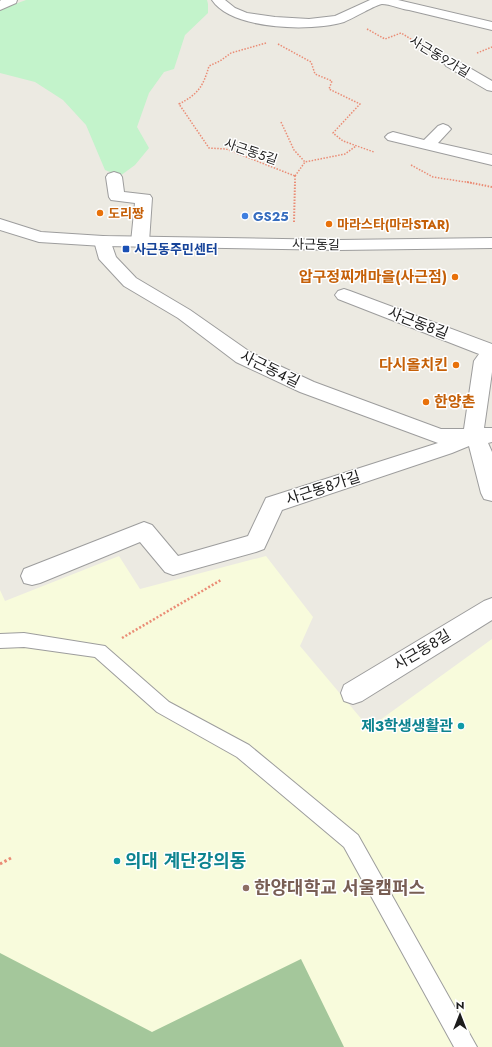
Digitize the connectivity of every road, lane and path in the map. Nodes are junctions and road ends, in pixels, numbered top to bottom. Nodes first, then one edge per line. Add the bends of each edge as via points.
1 (218, 0) edge
2 (381, 0) edge
3 (346, 17) junction
4 (492, 26) edge
5 (451, 63) joint
6 (492, 87) edge
7 (281, 122) dead end
8 (443, 129) dead end
9 (393, 138) dead end
10 (344, 142) dead end
11 (356, 146) dead end
12 (427, 146) junction
13 (492, 160) edge
14 (305, 162) junction
15 (295, 176) junction
16 (114, 177) dead end
17 (0, 224) edge
18 (103, 241) junction
19 (140, 242) junction
20 (492, 243) edge
21 (294, 244) junction
22 (344, 295) dead end
23 (492, 350) edge
24 (482, 436) edge
25 (492, 493) edge
26 (32, 576) dead end
27 (222, 580) dead end
28 (492, 608) edge
29 (0, 641) edge
30 (99, 651) junction
31 (353, 693) dead end
32 (11, 858) dead end
33 (0, 864) edge
34 (466, 1047) edge

1 - 3 street via 221,5 245,17 325,23
2 - 3 street
2 - 4 street
3 - 5 path, 사근동9가길 via 385,39 401,33
5 - 6 street, 사근동9가길
7 - 14 path via 294,150
8 - 12 street
9 - 12 street
10 - 15 path, 사근동5길 via 334,134 360,104 329,89 332,81 315,74 311,62 273,41 230,53 209,66 203,86 194,96 180,104 209,148 226,149
11 - 14 path via 345,154
12 - 13 street
14 - 15 path
15 - 21 path
16 - 19 street via 117,197 144,198
17 - 18 street, 사근동길 via 39,236
18 - 19 street, 사근동길
18 - 24 street, 사근동4길 via 108,259 130,282 184,314 243,357 307,387 440,436
19 - 21 street, 사근동길
20 - 21 street, 사근동길
22 - 23 street, 사근동8길
23 - 24 street, 사근동8길 via 484,360
24 - 25 street via 481,449
24 - 26 street, 사근동8가길 via 274,504 256,543 173,566 144,531
27 - 30 path
28 - 31 street, 사근동8길
29 - 30 lane via 24,640
30 - 34 lane via 163,707 243,751 351,841
32 - 33 path

